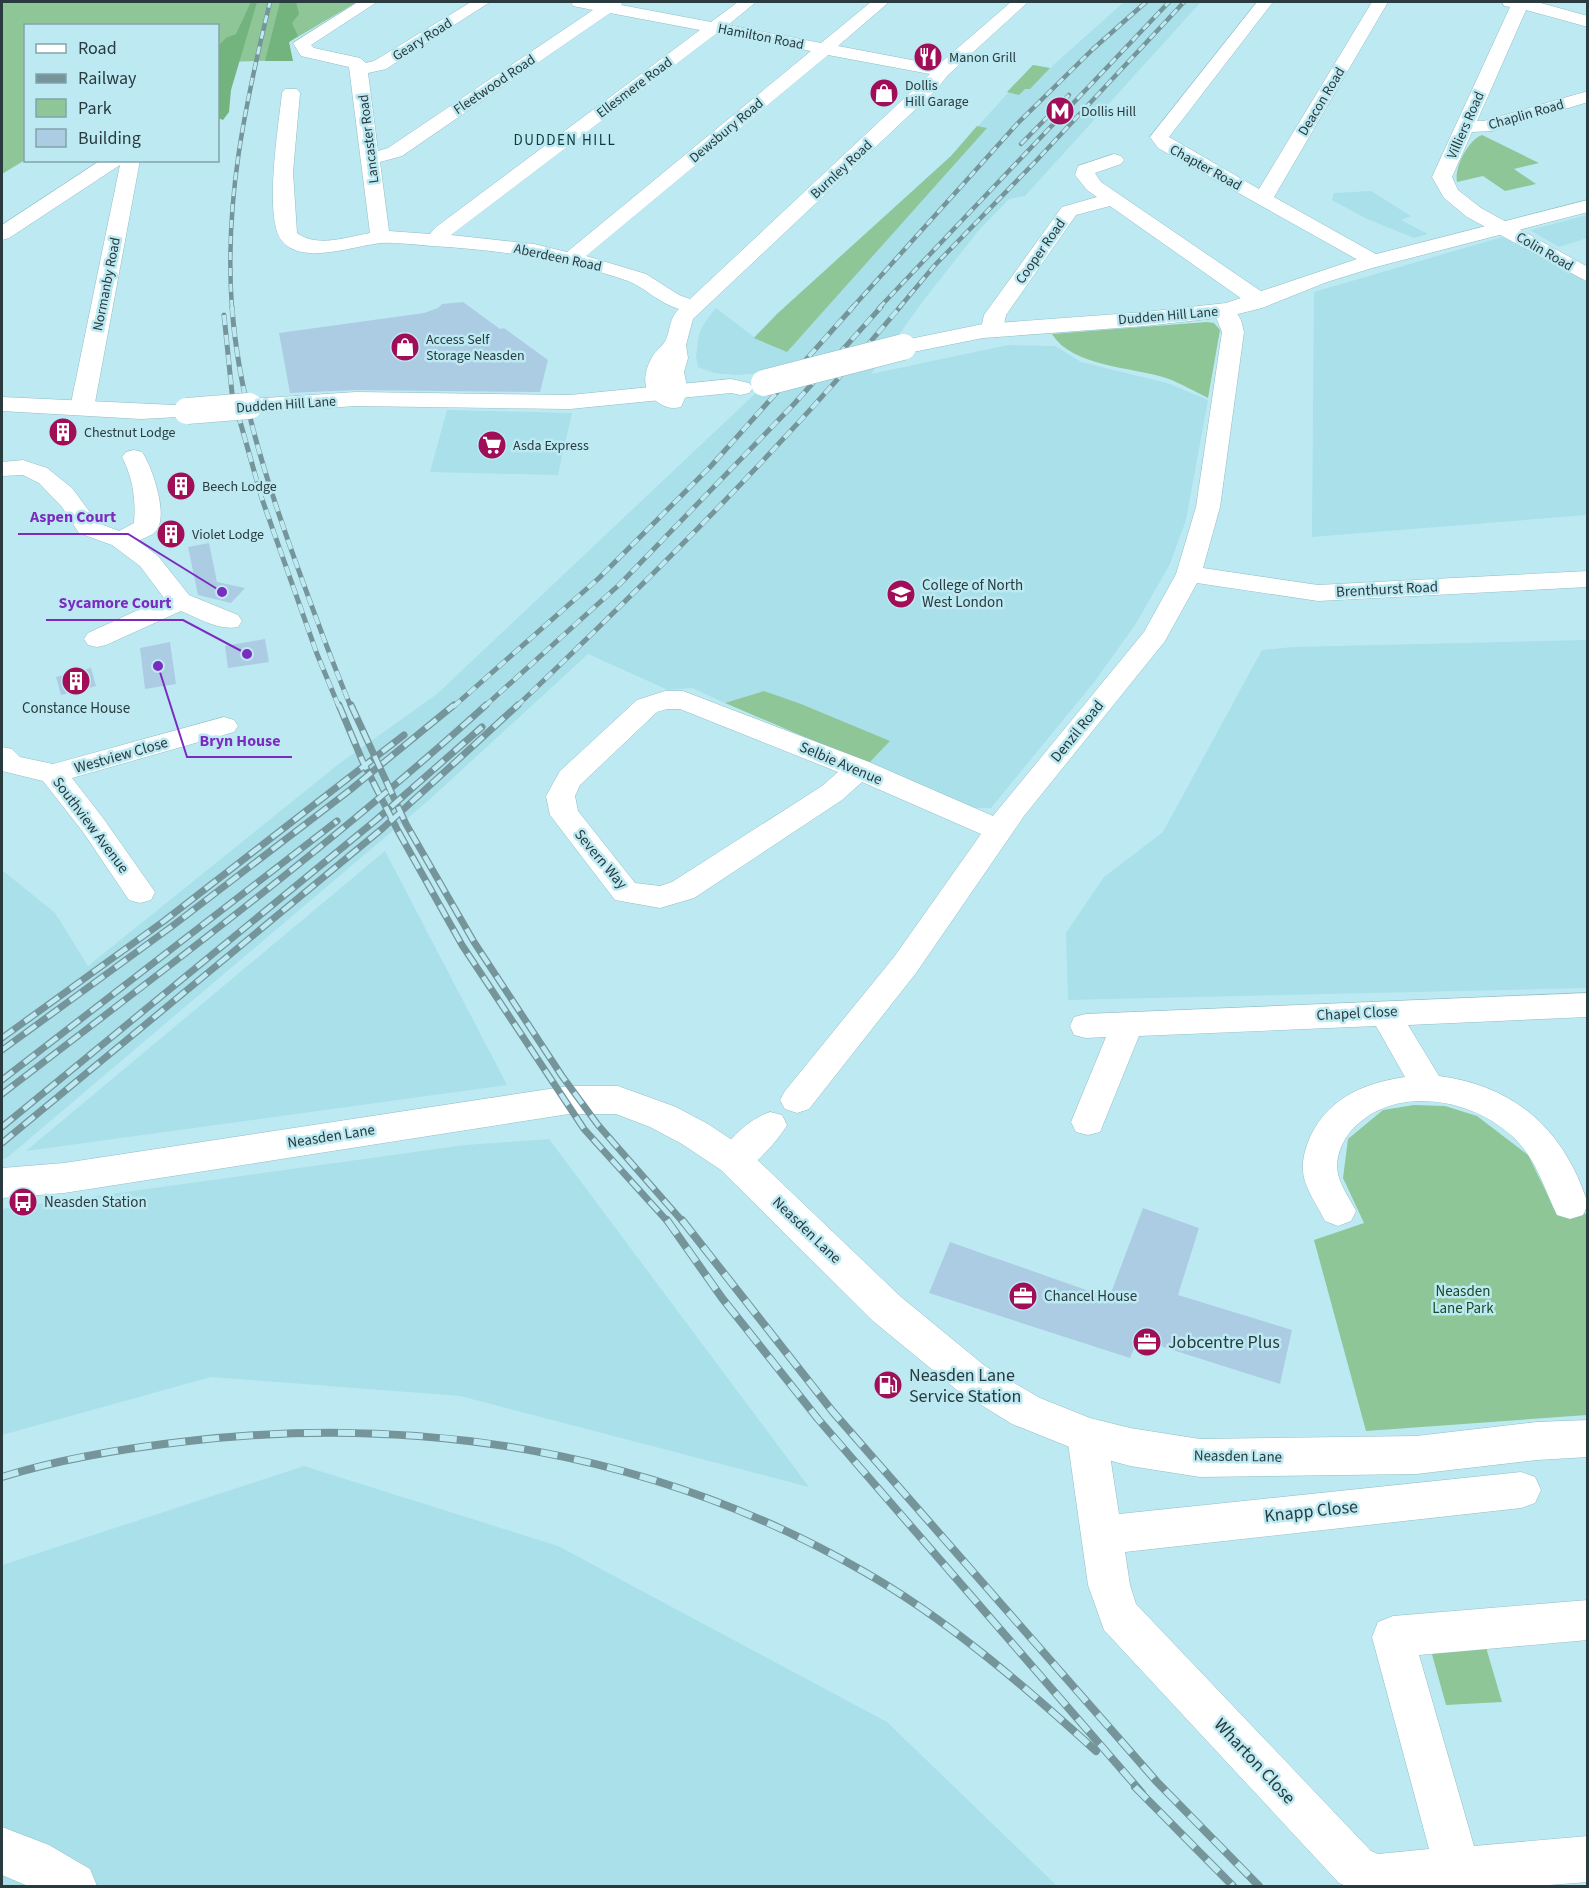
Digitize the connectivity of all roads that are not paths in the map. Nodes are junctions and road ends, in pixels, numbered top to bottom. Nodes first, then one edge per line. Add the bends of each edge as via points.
1 (369, 2) edge
2 (482, 2) edge
3 (579, 2) edge
4 (748, 2) edge
5 (881, 2) edge
6 (1020, 2) edge
7 (1264, 2) edge
8 (1380, 2) edge
9 (1517, 2) edge
10 (611, 4) edge
11 (1587, 22) edge
12 (714, 27) junction
13 (824, 48) junction
14 (360, 70) junction
15 (942, 71) junction
16 (291, 93) dead end
17 (1587, 96) edge
18 (1464, 126) junction
19 (370, 159) junction
20 (1114, 160) dead end
21 (112, 162) edge
22 (130, 162) edge
23 (1259, 197) junction
24 (1113, 199) junction
25 (1587, 206) edge
26 (1501, 227) junction
27 (2, 234) edge
28 (382, 237) junction
29 (436, 240) junction
30 (572, 258) junction
31 (1374, 261) junction
32 (1587, 276) edge
33 (1260, 301) junction
34 (694, 307) junction
35 (1224, 310) junction
36 (996, 330) junction
37 (670, 378) junction
38 (742, 386) junction
39 (570, 402) junction
40 (2, 404) edge
41 (82, 408) junction
42 (134, 458) dead end
43 (2, 469) edge
44 (121, 540) junction
45 (1189, 574) junction
46 (1587, 579) edge
47 (180, 601) junction
48 (229, 621) dead end
49 (98, 639) dead end
50 (682, 700) joint
51 (224, 726) dead end
52 (2, 756) edge
53 (859, 769) junction
54 (53, 774) junction
55 (998, 830) junction
56 (140, 892) dead end
57 (1587, 1005) edge
58 (1383, 1012) junction
59 (1127, 1025) junction
60 (1086, 1026) dead end
61 (1429, 1088) junction
62 (797, 1100) dead end
63 (1088, 1122) dead end
64 (770, 1125) dead end
65 (734, 1160) junction
66 (3, 1183) edge
67 (1570, 1205) dead end
68 (1338, 1211) dead end
69 (1087, 1436) junction
70 (1587, 1438) edge
71 (1521, 1490) dead end
72 (1102, 1535) junction
73 (1587, 1620) edge
74 (2, 1851) edge
75 (1587, 1859) edge
76 (1458, 1871) junction
77 (73, 1887) edge

1 - 14 street via 302,43 305,51 354,62
2 - 14 street, Geary Road via 380,65
3 - 10 street, Hamilton Road
4 - 12 street, Ellesmere Road
5 - 13 street, Dewsbury Road
6 - 15 street, Burnley Road
7 - 23 street, Chapter Road via 1159,137
8 - 23 street, Deacon Road via 1265,195
9 - 11 street
9 - 18 street, Villiers Road
10 - 12 street, Hamilton Road
10 - 19 street, Fleetwood Road via 395,152
12 - 13 street, Hamilton Road
12 - 29 street, Ellesmere Road
13 - 15 street, Hamilton Road
13 - 30 street, Dewsbury Road
14 - 19 street, Lancaster Road
15 - 34 street, Burnley Road
16 - 28 street via 283,172 287,234 301,244 329,247
17 - 18 street, Chaplin Road via 1485,127
18 - 26 street, Villiers Road via 1442,177 1445,186 1464,205
19 - 28 street, Lancaster Road
20 - 24 street via 1085,170 1094,186
21 - 27 street
22 - 41 street, Normanby Road
23 - 31 street, Chapter Road
24 - 33 street
24 - 36 street, Cooper Road via 1069,211 995,315
25 - 26 main road, Dudden Hill Lane
26 - 31 main road, Dudden Hill Lane
26 - 32 street, Colin Road
28 - 29 street, Aberdeen Road
29 - 30 street, Aberdeen Road
30 - 34 street, Aberdeen Road via 639,278 671,300
31 - 33 main road, Dudden Hill Lane via 1310,280
33 - 35 main road, Dudden Hill Lane
34 - 37 street, Burnley Road via 683,317
35 - 36 main road, Dudden Hill Lane
35 - 45 street, Denzil Road via 1233,332 1208,507
36 - 38 main road, Dudden Hill Lane, bridge via 948,336
37 - 38 street
37 - 38 main road, Dudden Hill Lane via 730,394
37 - 39 main road, Dudden Hill Lane via 622,397
37 - 39 main road, Dudden Hill Lane via 663,405 585,406
39 - 41 main road, Dudden Hill Lane, bridge via 356,399 187,411
40 - 41 main road, Dudden Hill Lane
42 - 44 street via 140,468 148,512 146,527
43 - 44 street via 27,467 45,475 81,513 88,528
44 - 47 street via 149,561
45 - 46 street, Brenthurst Road via 1318,592
45 - 55 street, Denzil Road via 1156,635
47 - 48 street
47 - 49 street
50 - 53 street, Selbie Avenue
50 - 53 street, Severn Way via 647,706 560,791 559,803 565,815 626,892 660,897 683,890 832,793
51 - 54 street, Westview Close
52 - 54 street, Southview Avenue via 10,764
53 - 55 street, Selbie Avenue
54 - 56 street, Southview Avenue
55 - 62 street, Denzil Road via 905,965
57 - 58 street, Chapel Close
58 - 59 street, Chapel Close
58 - 61 street
59 - 60 street, Chapel Close
59 - 63 street
61 - 67 street via 1460,1094 1496,1108 1525,1127 1552,1161
61 - 68 street via 1371,1097 1332,1128 1323,1146 1320,1171
64 - 65 street
65 - 66 main road, Neasden Lane via 663,1117 618,1100 569,1100 64,1178
65 - 69 main road, Neasden Lane via 886,1309 971,1378 1026,1411
69 - 70 main road, Neasden Lane via 1200,1458 1416,1455
69 - 72 street, Wharton Close
71 - 72 street, Knapp Close
72 - 76 street, Wharton Close via 1109,1585 1119,1616 1355,1867 1377,1877
73 - 76 street via 1393,1637
74 - 77 main road via 32,1862
75 - 76 street, Wharton Close

